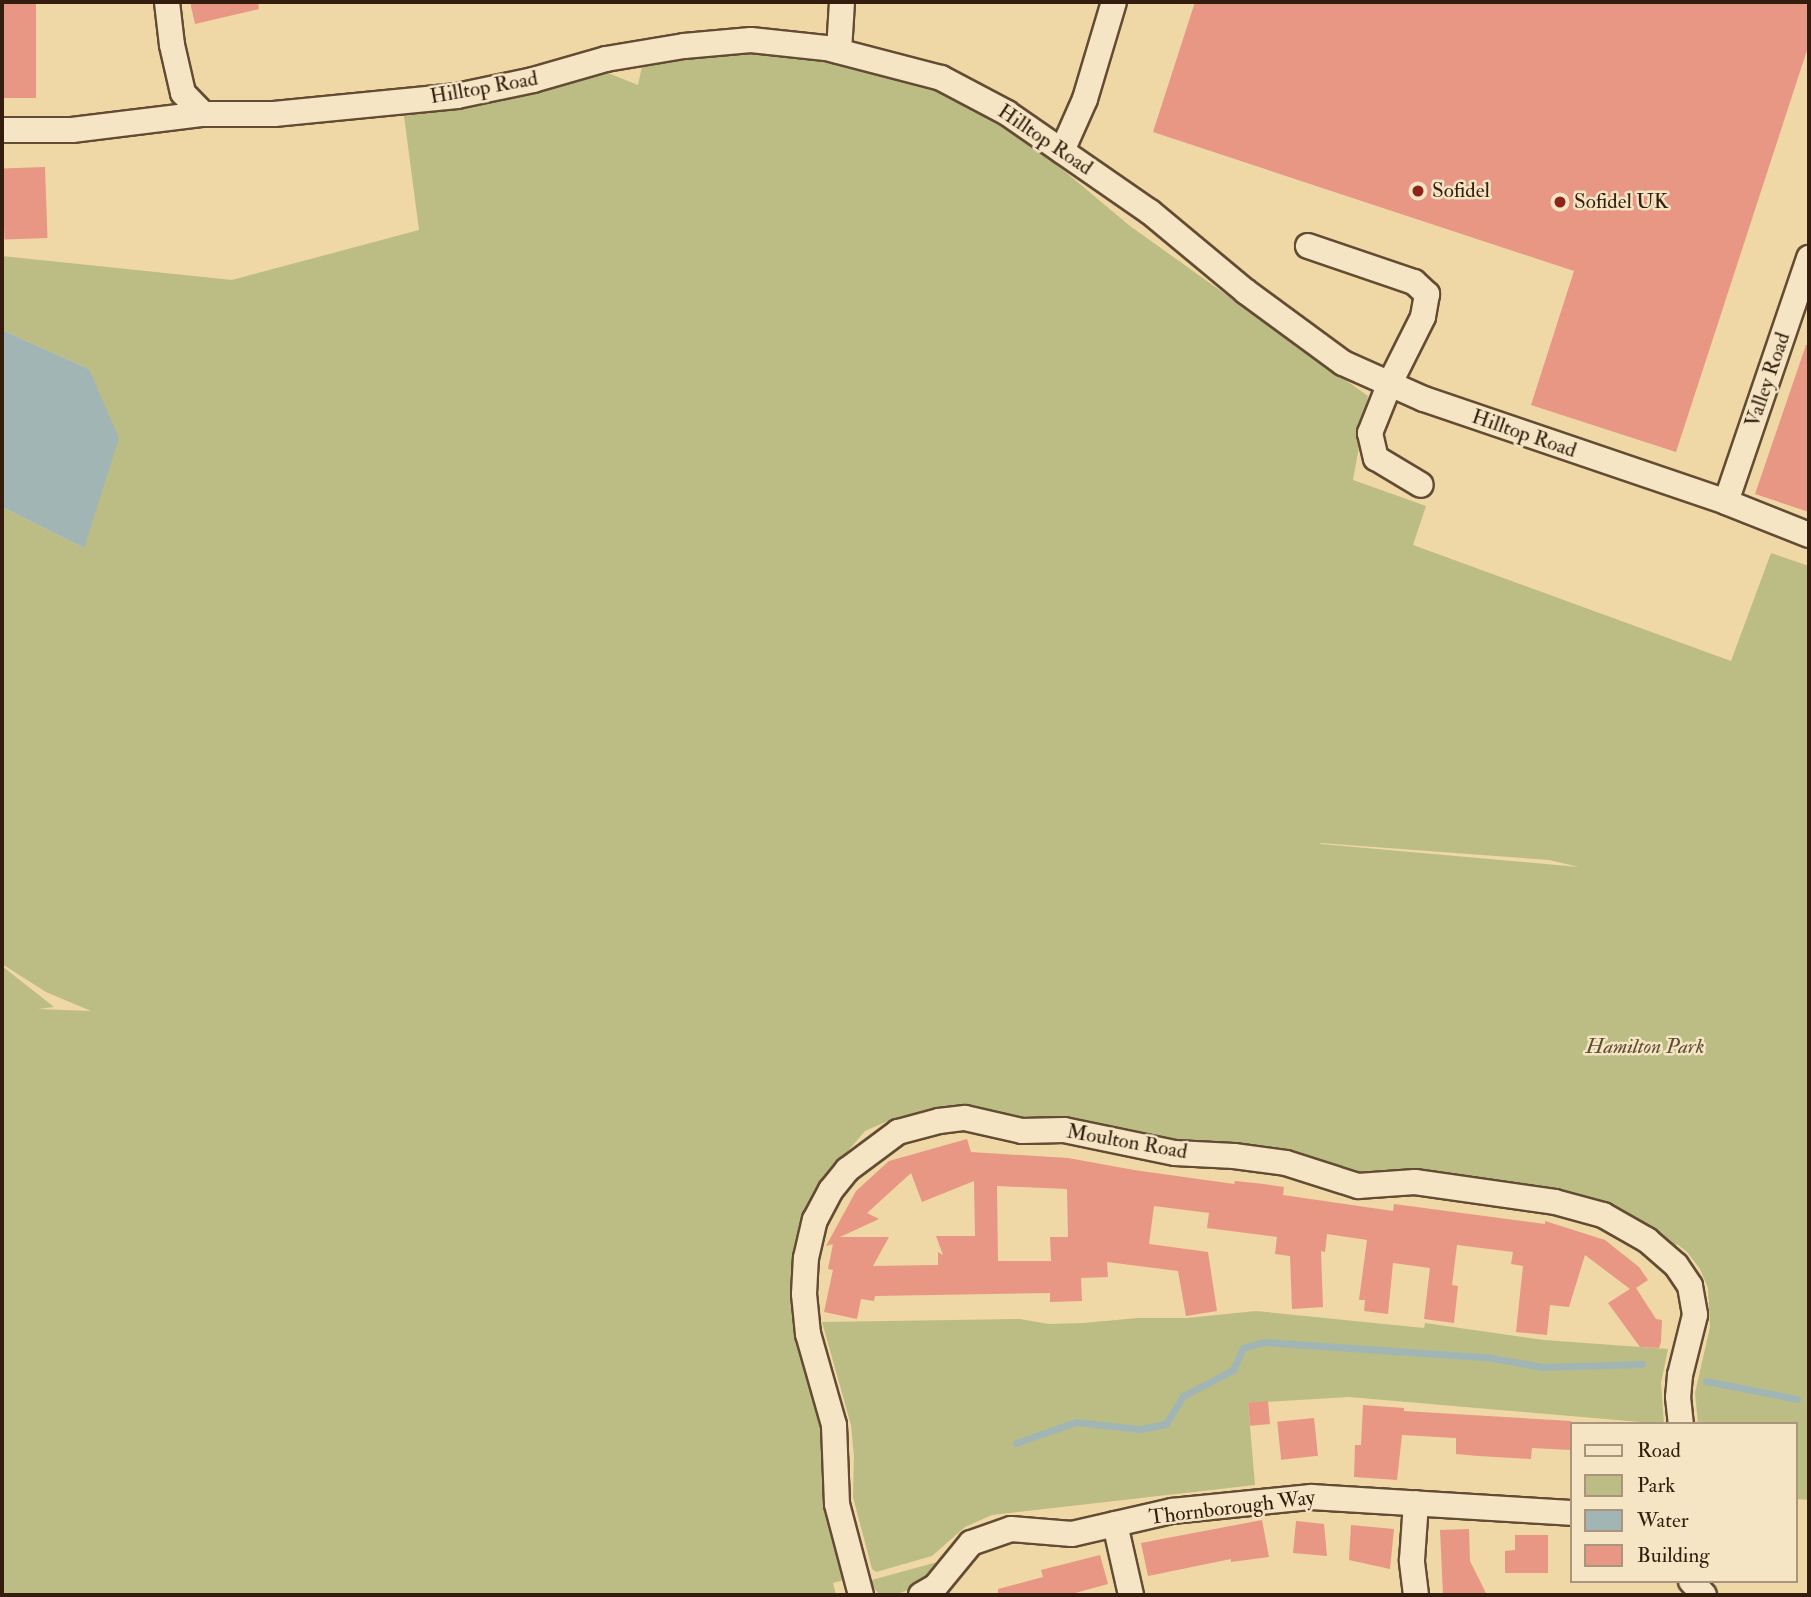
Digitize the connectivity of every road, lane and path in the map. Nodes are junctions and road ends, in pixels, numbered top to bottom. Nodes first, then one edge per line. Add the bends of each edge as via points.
1 (167, 2) edge
2 (842, 2) edge
3 (1114, 2) edge
4 (839, 51) junction
5 (204, 114) junction
6 (2, 130) edge
7 (1062, 151) junction
8 (1308, 246) dead end
9 (1809, 258) edge
10 (1390, 383) junction
11 (1420, 485) dead end
12 (1726, 502) junction
13 (1809, 536) edge
14 (1681, 1422) edge
15 (1416, 1503) junction
16 (1570, 1513) edge
17 (1115, 1524) junction
18 (861, 1595) edge
19 (921, 1595) edge
20 (1131, 1595) edge
21 (1416, 1595) edge

1 - 5 street via 183,93
2 - 4 street
3 - 7 street via 1084,99
4 - 5 street, Hilltop Road via 751,40 684,46 606,59 457,96 274,114
4 - 7 street, Hilltop Road via 941,78 1007,113
5 - 6 street, Hilltop Road via 72,130
7 - 10 street, Hilltop Road via 1150,212 1245,291 1343,363
8 - 10 street via 1414,282 1427,294 1423,317
9 - 12 street, Valley Road
10 - 11 street via 1370,433 1376,458
10 - 12 street, Hilltop Road via 1424,399
12 - 13 street, Hilltop Road
14 - 18 street, Moulton Road via 1680,1375 1695,1315 1690,1286 1676,1265 1647,1240 1603,1215 1555,1202 1415,1182 1358,1186 1286,1163 1175,1153 1069,1131 1022,1131 965,1118 939,1121 898,1132 847,1170 815,1220 806,1258 808,1334 834,1425 837,1504
15 - 16 street, Thornborough Way
15 - 17 street, Thornborough Way via 1302,1497 1184,1510
15 - 21 street via 1412,1560
17 - 19 street, Thornborough Way via 1063,1535 1012,1529 986,1536 965,1548 943,1578
17 - 20 street

